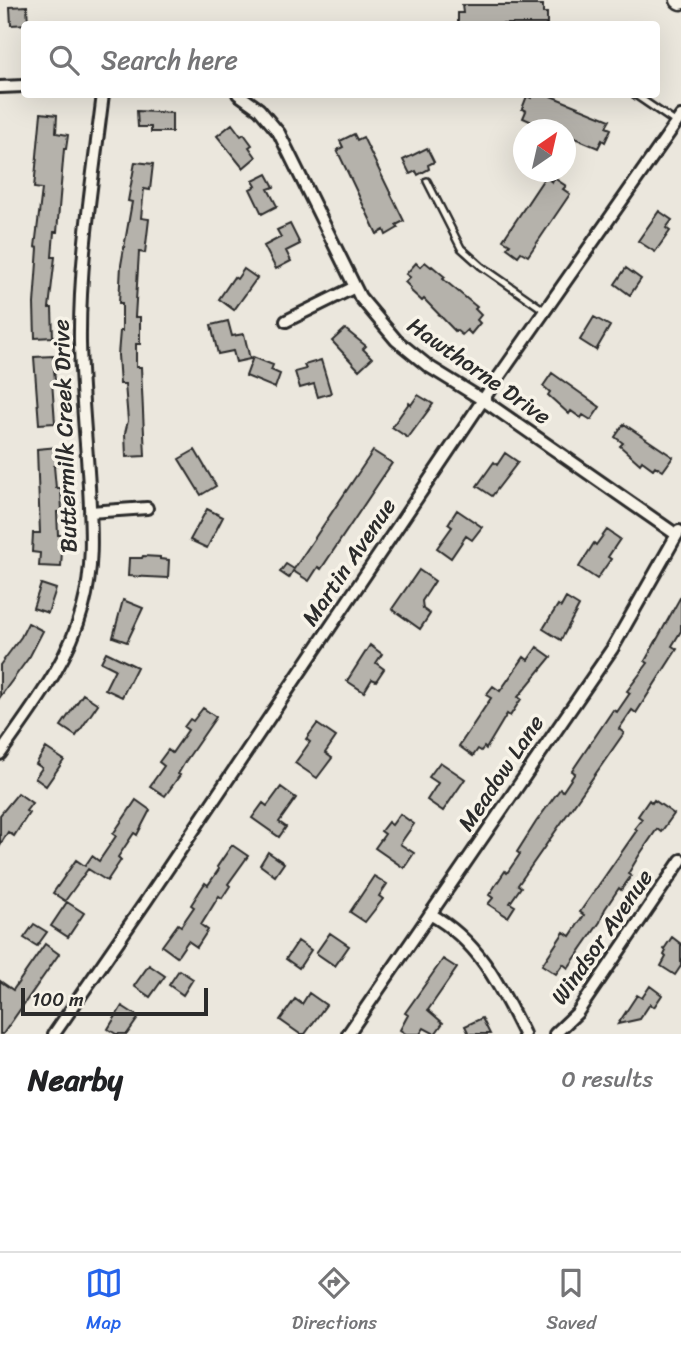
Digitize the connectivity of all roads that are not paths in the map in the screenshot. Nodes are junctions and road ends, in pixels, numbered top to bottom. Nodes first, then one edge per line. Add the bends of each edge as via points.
1 (21, 86) edge
2 (0, 87) edge
3 (103, 98) edge
4 (244, 98) edge
5 (641, 98) edge
6 (679, 119) edge
7 (427, 181) dead end
8 (355, 287) junction
9 (545, 311) junction
10 (286, 321) dead end
11 (483, 400) junction
12 (147, 508) dead end
13 (90, 512) junction
14 (679, 532) edge
15 (0, 754) edge
16 (681, 860) edge
17 (430, 914) junction
18 (54, 1034) edge
19 (348, 1034) edge
20 (524, 1034) edge
21 (555, 1034) edge

1 - 2 street
3 - 13 street, Buttermilk Creek Drive via 80,315
4 - 8 street, Hawthorne Drive via 279,133
5 - 6 lane
6 - 9 street, Martin Avenue
7 - 9 lane via 461,248
8 - 10 street
8 - 11 street, Hawthorne Drive via 381,325 408,352
9 - 11 street, Martin Avenue
11 - 14 street, Hawthorne Drive
11 - 18 street, Martin Avenue
12 - 13 street
13 - 15 street, Buttermilk Creek Drive via 90,575 74,635 55,674
14 - 17 street, Meadow Lane via 612,649
16 - 21 street, Windsor Avenue via 577,1013
17 - 19 street, Meadow Lane
17 - 20 street via 465,939 484,960

